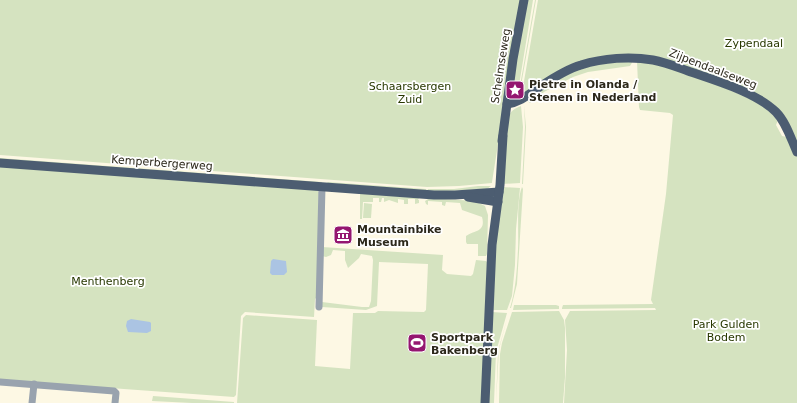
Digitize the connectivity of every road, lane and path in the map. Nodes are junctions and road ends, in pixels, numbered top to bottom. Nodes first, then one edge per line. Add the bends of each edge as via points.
1 (524, 0) edge
2 (506, 104) junction
3 (797, 152) edge
4 (0, 163) edge
5 (322, 187) junction
6 (496, 192) junction
7 (455, 195) junction
8 (495, 202) junction
9 (319, 307) dead end
10 (0, 382) edge
11 (34, 384) junction
12 (32, 403) edge
13 (115, 403) edge
14 (486, 403) edge

1 - 2 main road, Schelmseweg
2 - 3 main road, Zijpendaalseweg via 523,99 552,79 579,65 611,59 653,60 713,79 766,104 783,121
2 - 6 main road, Schelmseweg
4 - 5 main road, Kemperbergerweg
5 - 7 main road, Kemperbergerweg
5 - 9 street
6 - 7 main road, Kemperbergerweg
6 - 8 main road, Schelmseweg
7 - 8 main road, Kemperbergerweg
8 - 14 main road, Schelmseweg via 490,231 492,245
10 - 11 street
11 - 12 street
11 - 13 street via 114,391

